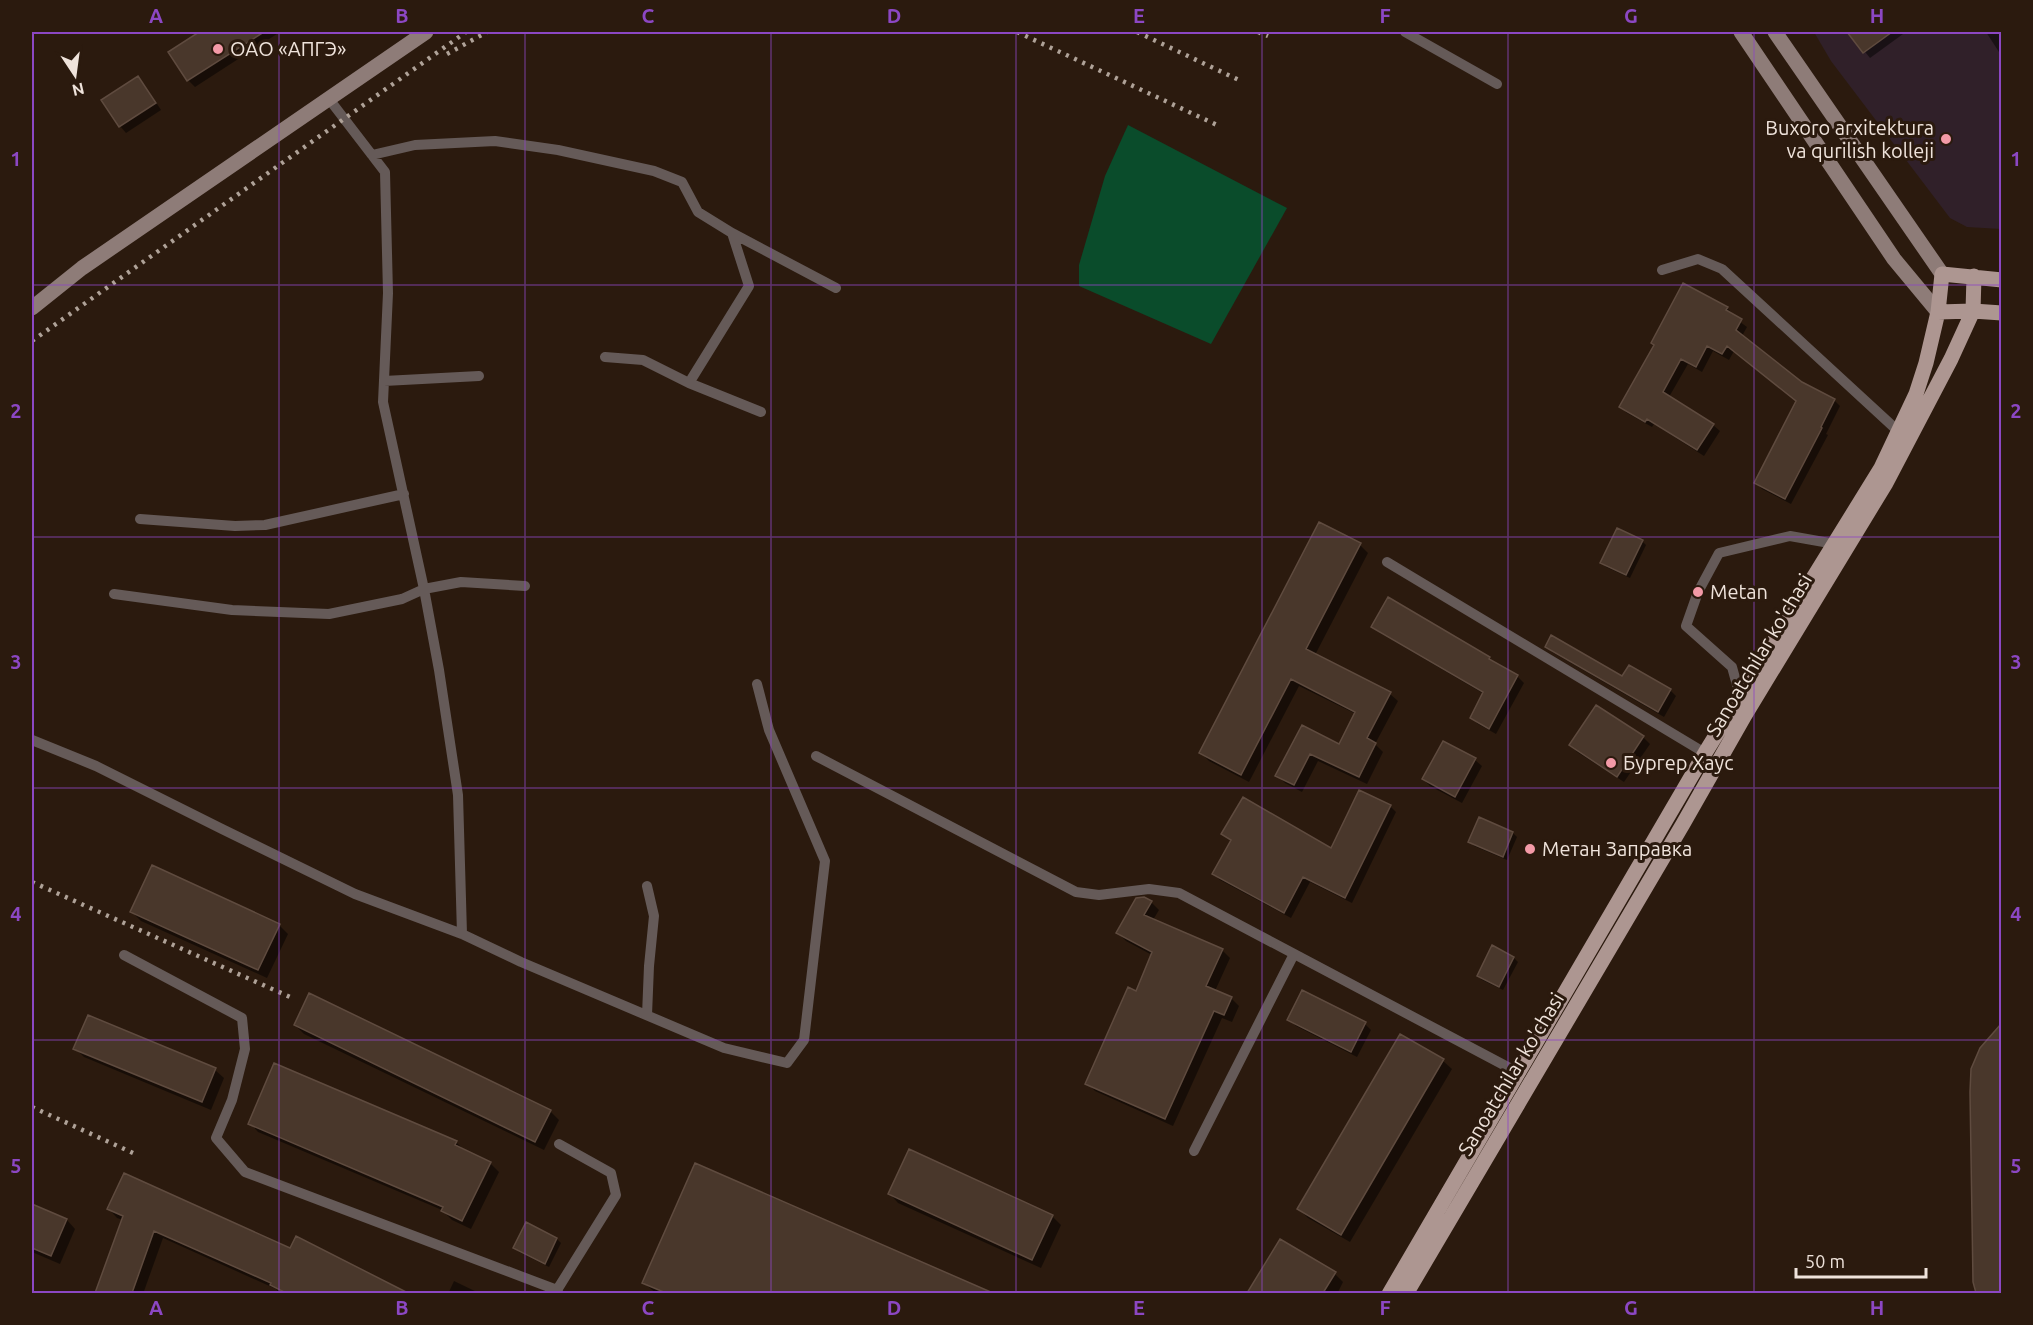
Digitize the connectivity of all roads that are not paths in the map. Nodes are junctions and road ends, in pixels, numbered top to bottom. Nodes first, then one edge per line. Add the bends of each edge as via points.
1 (426, 32) edge
2 (1405, 32) edge
3 (1741, 32) edge
4 (1775, 32) edge
5 (1497, 84) dead end
6 (329, 99) junction
7 (372, 155) junction
8 (732, 233) junction
9 (1662, 270) dead end
10 (1942, 274) junction
11 (1974, 276) junction
12 (2001, 280) edge
13 (836, 288) dead end
14 (32, 308) edge
15 (1973, 311) junction
16 (1938, 312) junction
17 (2001, 314) edge
18 (606, 357) dead end
19 (479, 376) dead end
20 (384, 381) junction
21 (689, 383) junction
22 (761, 412) dead end
23 (1898, 431) junction
24 (404, 494) junction
25 (140, 519) dead end
26 (1835, 544) junction
27 (1387, 562) dead end
28 (525, 586) dead end
29 (424, 589) junction
30 (114, 594) dead end
31 (757, 684) dead end
32 (1740, 696) junction
33 (32, 740) edge
34 (1705, 753) junction
35 (816, 756) dead end
36 (647, 886) dead end
37 (462, 934) junction
38 (1294, 954) junction
39 (124, 955) dead end
40 (647, 1016) junction
41 (1519, 1073) junction
42 (559, 1144) dead end
43 (1194, 1151) dead end
44 (558, 1292) edge
45 (1389, 1293) edge
46 (1406, 1293) edge

1 - 6 main road
2 - 5 lane
3 - 16 main road via 1894,259
4 - 10 main road
6 - 7 lane
6 - 14 main road via 82,267
7 - 8 lane via 415,145 495,141 558,150 654,171 682,182 698,213
7 - 20 lane via 385,172 388,293
8 - 13 lane
8 - 21 lane via 748,286
9 - 23 lane via 1698,259 1722,269
10 - 11 main road
10 - 16 main road, Sanoatchilar ko'chasi
11 - 12 main road
11 - 15 main road, Sanoatchilar ko'chasi
15 - 16 main road
15 - 17 main road
15 - 46 main road, Sanoatchilar ko'chasi via 1886,483 1745,715
16 - 23 main road, Sanoatchilar ko'chasi via 1916,394
18 - 21 lane via 643,360
19 - 20 lane
20 - 24 lane via 383,402
21 - 22 lane
23 - 26 main road, Sanoatchilar ko'chasi via 1881,468
24 - 25 lane via 265,525
24 - 29 lane
26 - 32 main road, Sanoatchilar ko'chasi
26 - 32 lane via 1790,536 1719,553 1698,592 1686,626 1732,667
27 - 34 lane
28 - 29 lane via 461,582
29 - 30 lane via 402,599 329,614 232,610
29 - 37 lane via 458,795
31 - 40 lane via 769,730 825,861 804,1040 787,1063 724,1048
32 - 34 main road, Sanoatchilar ko'chasi
33 - 37 lane via 96,766 355,894
34 - 41 main road, Sanoatchilar ko'chasi
35 - 38 lane via 1076,892 1099,895 1149,889 1179,893
36 - 40 lane via 654,916
37 - 40 lane
38 - 41 lane
38 - 43 lane
39 - 44 lane via 242,1018 245,1049 216,1138 244,1172
41 - 45 main road, Sanoatchilar ko'chasi
42 - 44 lane via 611,1173 616,1195

